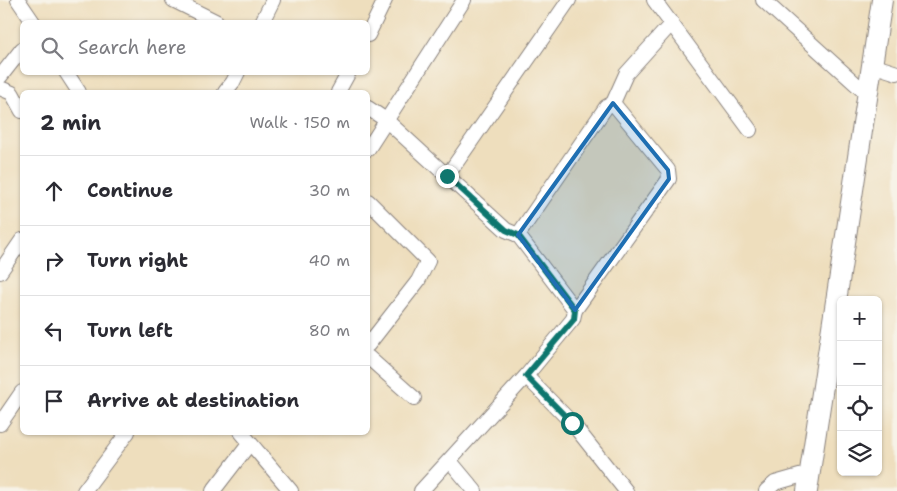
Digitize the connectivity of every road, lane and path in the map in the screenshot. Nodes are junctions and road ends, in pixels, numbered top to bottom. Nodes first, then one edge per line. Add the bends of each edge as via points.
1 (18, 0) edge
2 (173, 0) edge
3 (273, 0) edge
4 (385, 0) edge
5 (464, 0) edge
6 (569, 0) edge
7 (654, 0) edge
8 (763, 0) edge
9 (882, 0) edge
10 (32, 20) edge
11 (213, 20) edge
12 (263, 20) edge
13 (672, 23) junction
14 (370, 31) edge
15 (20, 51) edge
16 (872, 65) junction
17 (897, 73) edge
18 (68, 75) edge
19 (236, 75) edge
20 (348, 75) edge
21 (0, 76) edge
22 (0, 88) edge
23 (78, 90) edge
24 (227, 90) edge
25 (342, 90) edge
26 (868, 95) junction
27 (613, 103) junction
28 (20, 107) edge
29 (370, 109) edge
30 (386, 120) junction
31 (750, 130) dead end
32 (370, 146) edge
33 (447, 176) junction
34 (370, 203) edge
35 (518, 235) junction
36 (20, 243) edge
37 (0, 272) edge
38 (575, 310) junction
39 (370, 342) edge
40 (370, 359) edge
41 (526, 376) junction
42 (20, 395) edge
43 (414, 398) dead end
44 (0, 424) edge
45 (126, 435) edge
46 (246, 438) edge
47 (450, 461) junction
48 (809, 482) edge
49 (84, 491) edge
50 (213, 491) edge
51 (291, 491) edge
52 (421, 491) edge
53 (475, 491) edge
54 (626, 491) edge
55 (766, 491) edge

1 - 10 street
2 - 11 street
3 - 12 street
4 - 14 street
5 - 30 street
6 - 33 street
7 - 13 street
8 - 26 street
9 - 16 main road
13 - 27 street via 626,74
13 - 31 street
15 - 21 street
16 - 17 street
16 - 26 main road
18 - 23 street
19 - 24 street
20 - 25 street
22 - 28 street via 12,93
26 - 48 main road
27 - 35 street via 606,107
27 - 38 street via 668,170 669,179
29 - 30 street
30 - 32 street
30 - 33 street
33 - 35 street via 506,230
34 - 39 street via 428,261 418,281
35 - 38 street
36 - 37 street
38 - 41 street via 574,319
40 - 43 street
41 - 47 street
41 - 54 street via 572,423
42 - 44 street
45 - 49 street
46 - 50 street
46 - 51 street
47 - 52 street
47 - 53 street
48 - 55 street via 775,483

